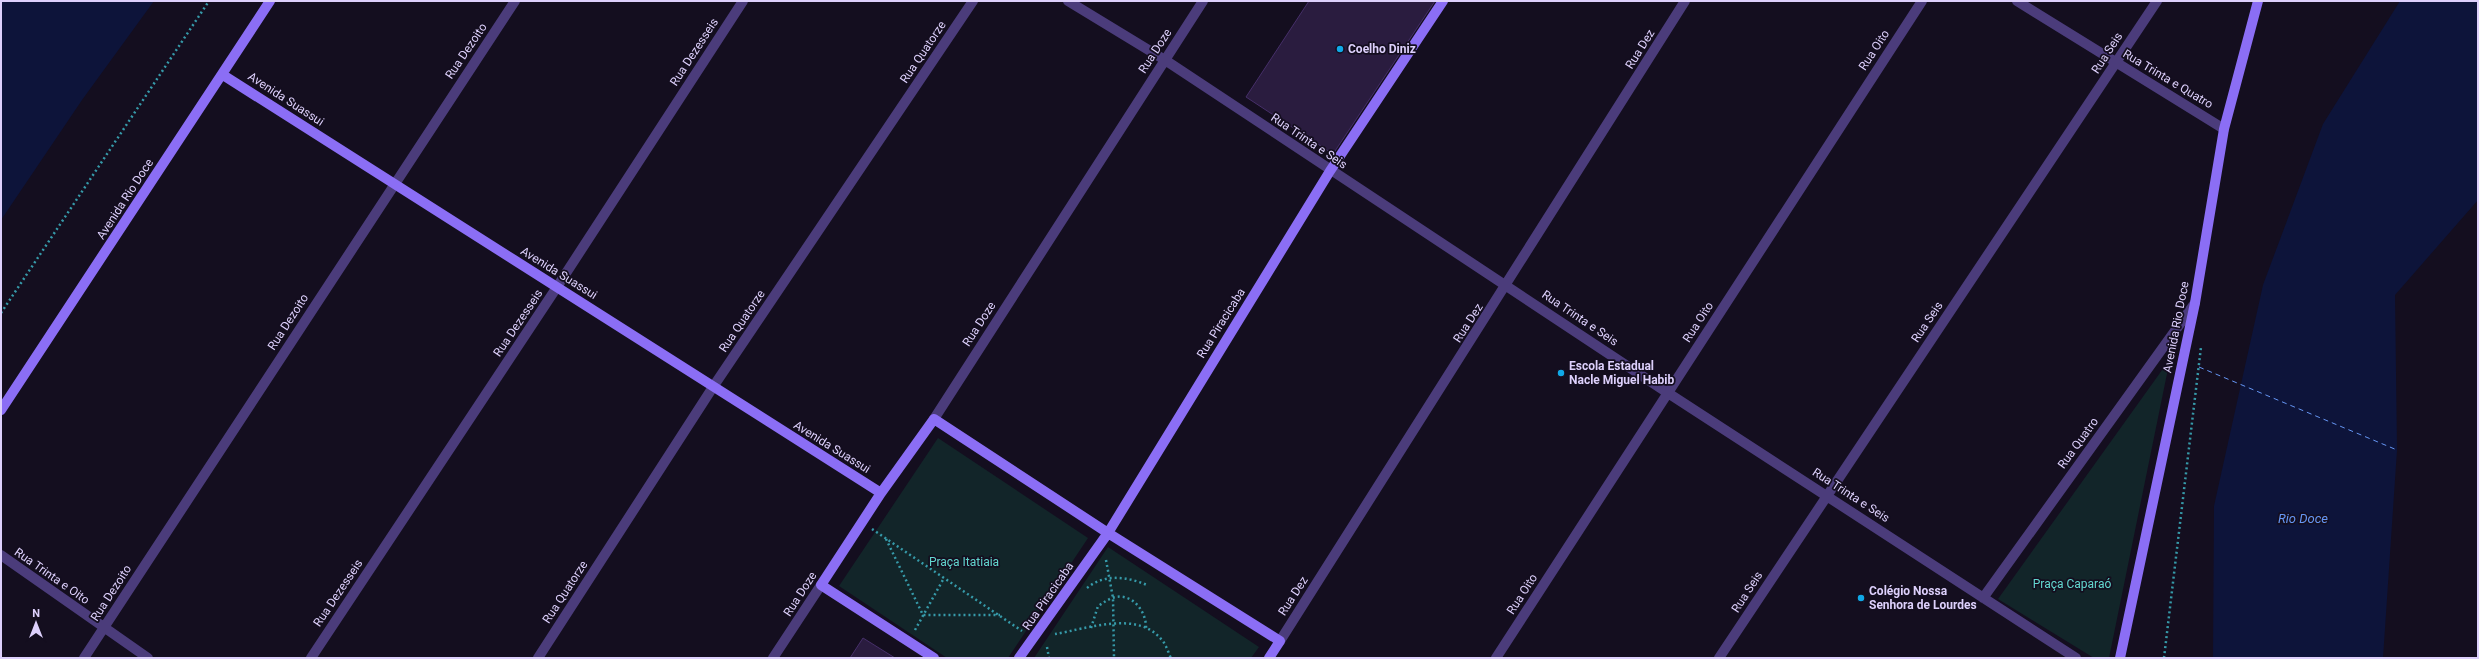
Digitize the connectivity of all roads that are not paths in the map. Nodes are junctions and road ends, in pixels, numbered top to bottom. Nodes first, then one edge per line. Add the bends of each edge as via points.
1 (270, 1) edge
2 (516, 1) edge
3 (743, 1) edge
4 (972, 1) edge
5 (1068, 1) edge
6 (1203, 1) edge
7 (1443, 1) edge
8 (1685, 1) edge
9 (1922, 1) edge
10 (2017, 1) edge
11 (2157, 1) edge
12 (2258, 1) edge
13 (1165, 60) junction
14 (2116, 63) junction
15 (223, 75) junction
16 (2224, 128) junction
17 (1330, 171) junction
18 (394, 184) junction
19 (1507, 286) junction
20 (557, 288) junction
21 (2195, 303) junction
22 (714, 387) junction
23 (1668, 392) junction
24 (1, 410) edge
25 (934, 419) junction
26 (881, 494) junction
27 (1827, 495) junction
28 (1108, 533) junction
29 (1, 555) edge
30 (821, 585) junction
31 (1983, 598) junction
32 (103, 628) junction
33 (1280, 641) junction
34 (84, 658) edge
35 (148, 658) edge
36 (311, 658) edge
37 (538, 658) edge
38 (774, 658) edge
39 (934, 658) edge
40 (1020, 658) edge
41 (1269, 658) edge
42 (1496, 658) edge
43 (1719, 658) edge
44 (2076, 658) edge
45 (2120, 658) edge

1 - 15 street, Avenida Rio Doce
2 - 18 street, Rua Dezoito
3 - 20 street, Rua Dezesseis
4 - 22 street, Rua Quatorze
5 - 13 street, Rua Trinta e Seis
6 - 13 street, Rua Doze
7 - 17 street, Rua Piracicaba
8 - 19 street, Rua Dez
9 - 23 street, Rua Oito
10 - 14 street, Rua Trinta e Quatro
11 - 14 street, Rua Seis
12 - 16 street, Avenida Rio Doce
13 - 17 street, Rua Trinta e Seis
13 - 25 street, Rua Doze
14 - 16 street, Rua Trinta e Quatro
14 - 27 street, Rua Seis
15 - 18 street, Avenida Suassui
15 - 24 street, Avenida Rio Doce
16 - 21 street, Avenida Rio Doce
17 - 19 street, Rua Trinta e Seis
17 - 28 street, Rua Piracicaba
18 - 20 street, Avenida Suassui
18 - 32 street, Rua Dezoito
19 - 23 street, Rua Trinta e Seis
19 - 33 street, Rua Dez
20 - 22 street, Avenida Suassui
20 - 36 street, Rua Dezesseis
21 - 31 street, Rua Quatro
21 - 45 street, Avenida Rio Doce
22 - 26 street, Avenida Suassui
22 - 37 street, Rua Quatorze
23 - 27 street, Rua Trinta e Seis
23 - 42 street, Rua Oito
25 - 26 street, Rua Doze
25 - 28 street
26 - 30 street, Rua Doze
27 - 31 street, Rua Trinta e Seis
27 - 43 street, Rua Seis
28 - 33 street
28 - 40 street, Rua Piracicaba
29 - 32 street, Rua Trinta e Oito
30 - 38 street, Rua Doze
30 - 39 street
31 - 44 street, Rua Trinta e Seis
32 - 34 street, Rua Dezoito
32 - 35 street, Rua Trinta e Oito
33 - 41 street, Rua Dez

